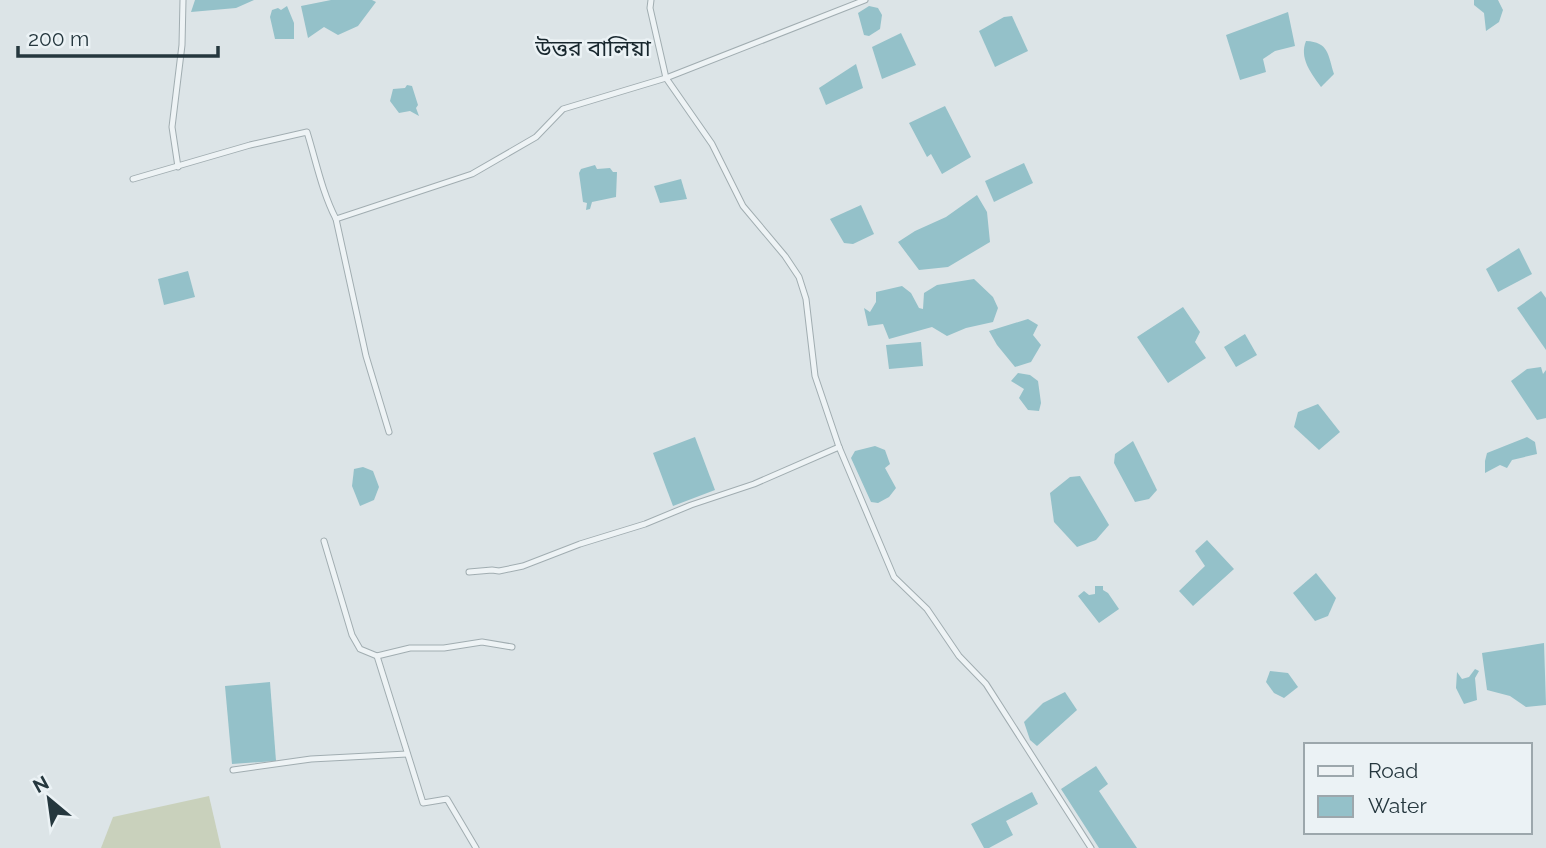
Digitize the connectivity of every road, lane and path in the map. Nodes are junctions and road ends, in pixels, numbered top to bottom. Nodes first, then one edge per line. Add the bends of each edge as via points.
1 (183, 0) edge
2 (651, 0) edge
3 (865, 0) edge
4 (666, 78) junction
5 (178, 167) junction
6 (133, 179) dead end
7 (336, 219) junction
8 (389, 432) dead end
9 (839, 447) junction
10 (324, 541) dead end
11 (469, 572) dead end
12 (512, 647) dead end
13 (377, 656) junction
14 (407, 754) junction
15 (233, 770) dead end
16 (475, 848) edge
17 (1091, 848) edge

1 - 5 street via 172,127
2 - 4 street
3 - 4 street
4 - 7 street via 563,109 536,137 465,177
4 - 9 street via 712,144 743,206 799,277 815,376
5 - 6 street
5 - 7 street via 307,132
7 - 8 street via 366,356
9 - 11 street via 754,484 523,566
9 - 17 street via 894,577 927,609 959,656 986,684
10 - 13 street via 352,635 360,649
12 - 13 street via 482,642 444,649 410,648
13 - 14 street
14 - 15 street via 311,759
14 - 16 street via 423,803 447,799

